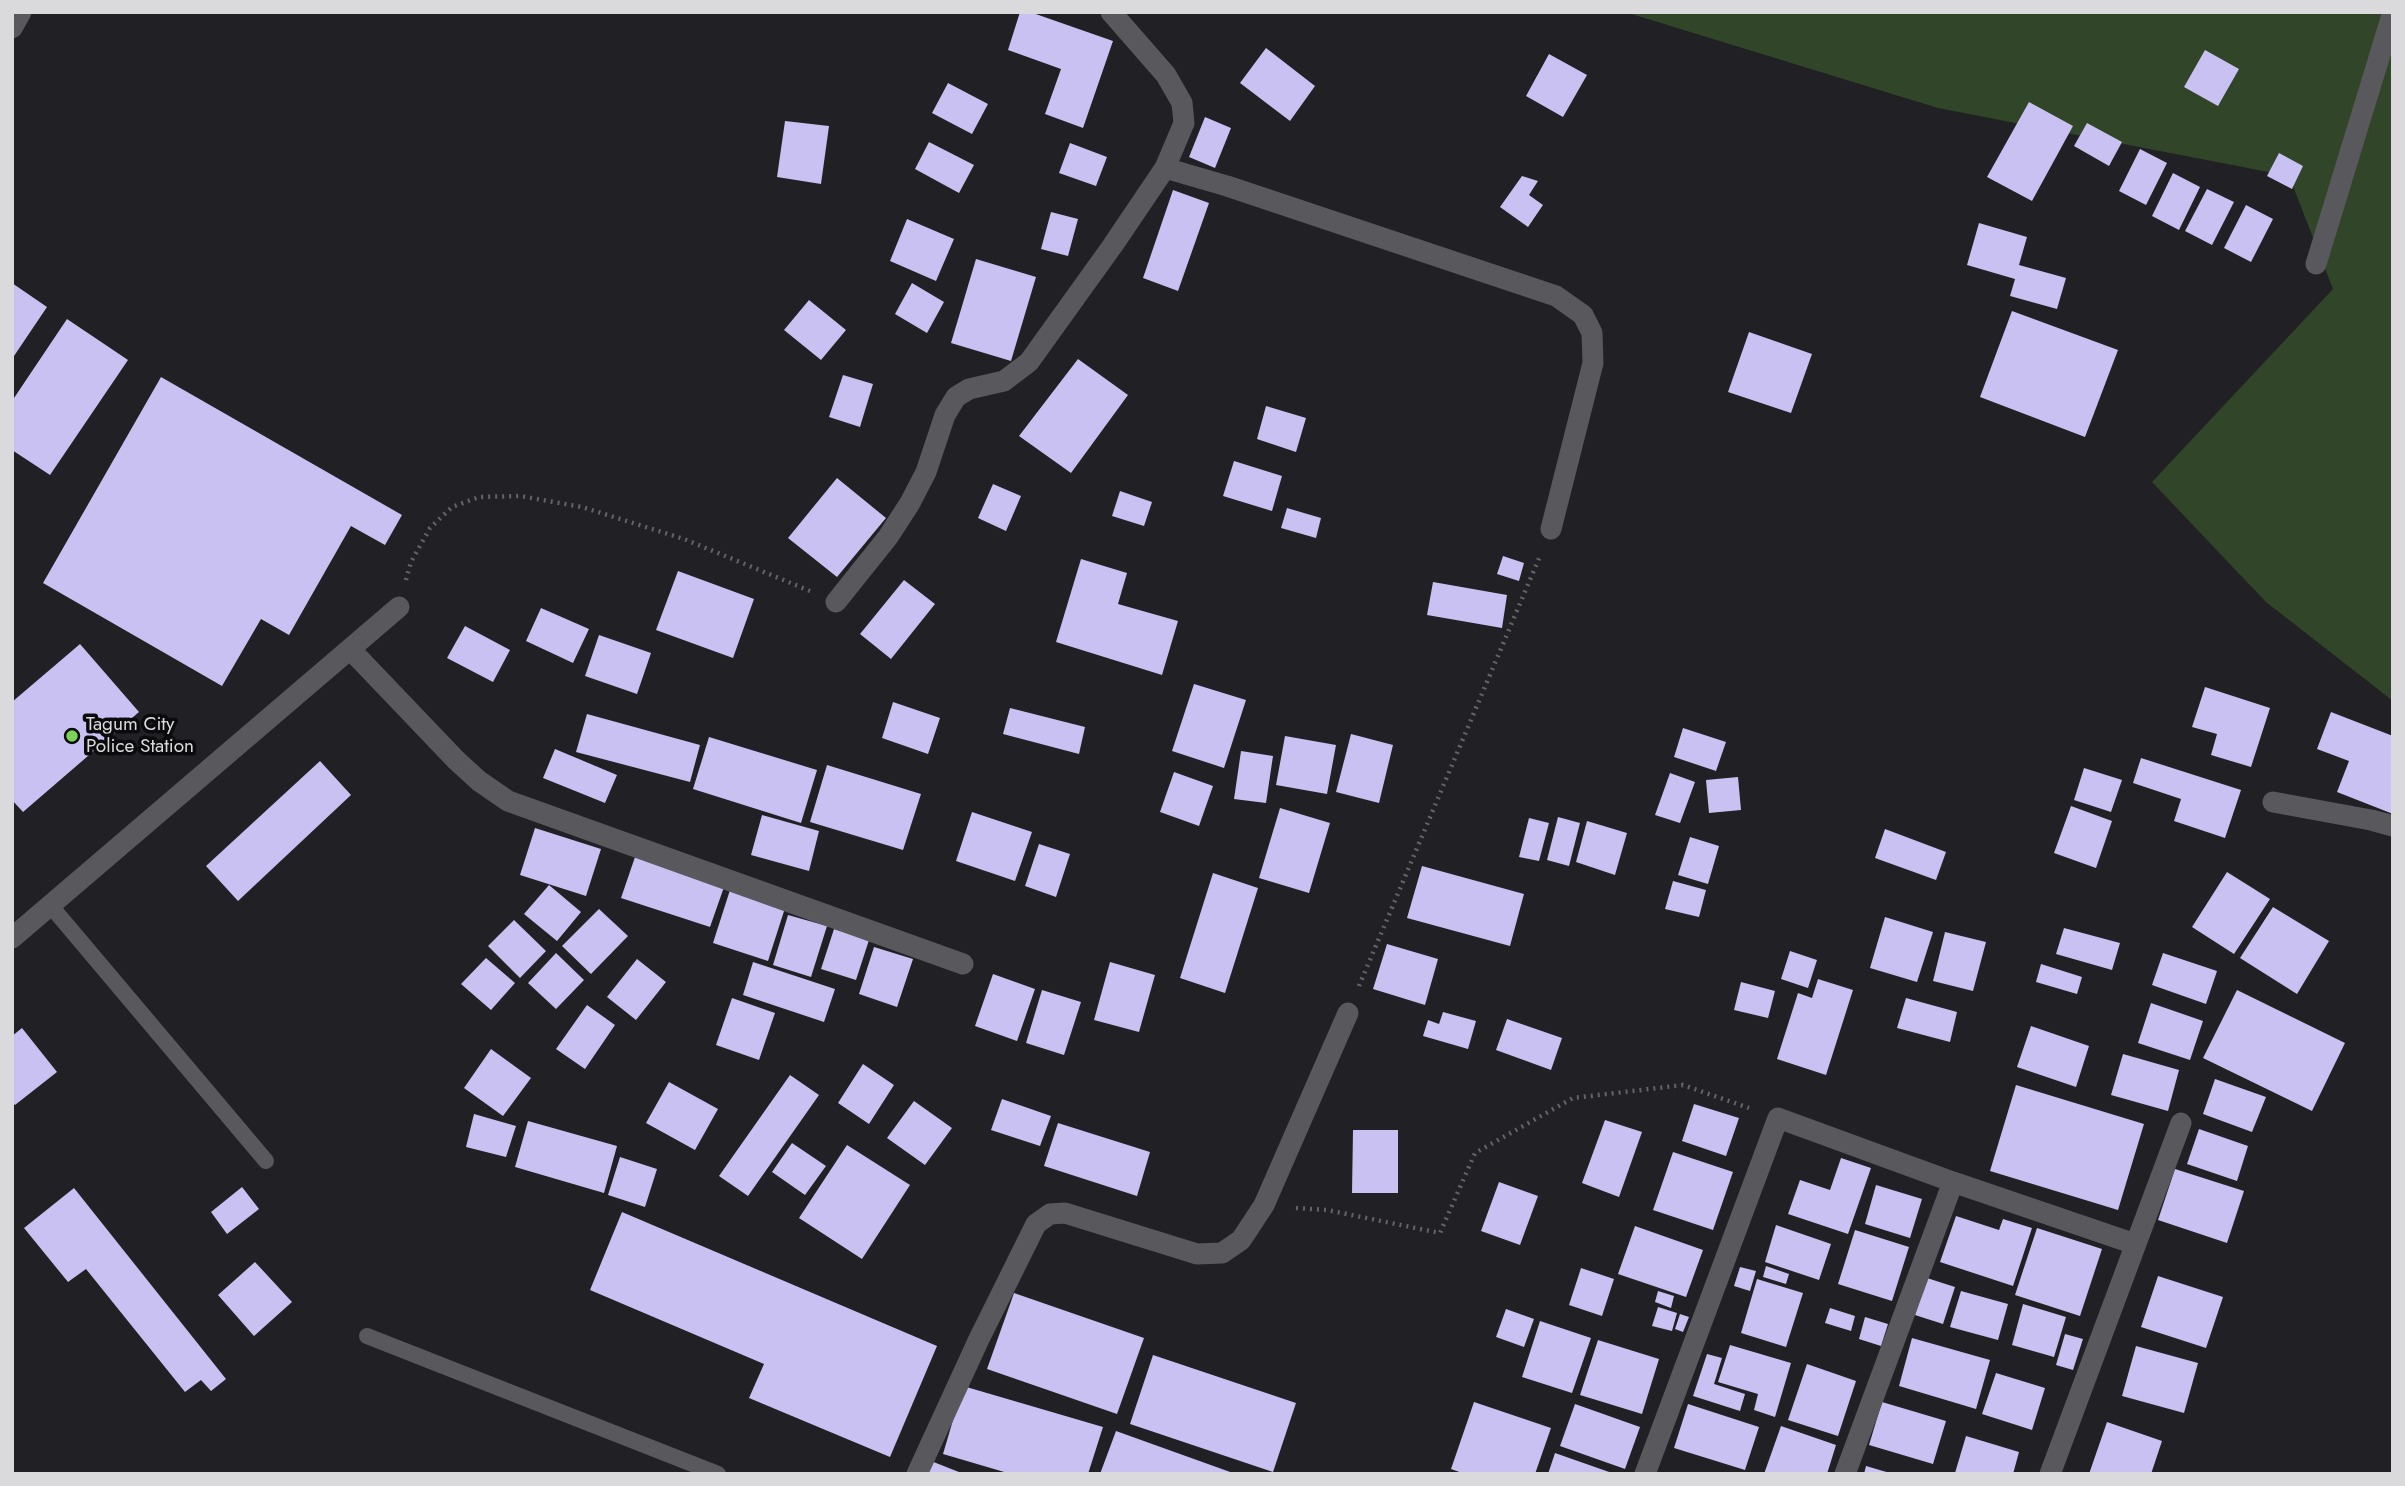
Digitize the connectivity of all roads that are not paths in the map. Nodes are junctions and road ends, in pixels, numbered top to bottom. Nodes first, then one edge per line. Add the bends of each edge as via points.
1 (21, 12) edge
2 (1111, 12) edge
3 (2393, 12) edge
4 (12, 28) edge
5 (1165, 168) junction
6 (2316, 264) dead end
7 (1551, 529) road end
8 (836, 602) road end
9 (399, 607) road end
10 (349, 649) junction
11 (2273, 802) dead end
12 (2393, 826) edge
13 (50, 905) junction
14 (12, 938) edge
15 (963, 964) dead end
16 (1348, 1013) road end
17 (2181, 1123) dead end
18 (266, 1161) dead end
19 (1953, 1182) junction
20 (2135, 1244) junction
21 (366, 1336) dead end
22 (718, 1474) edge
23 (917, 1474) edge
24 (1645, 1474) edge
25 (1845, 1474) edge
26 (2050, 1474) edge

1 - 4 street
2 - 5 street via 1166,75 1182,103 1184,123
3 - 6 street
5 - 7 street via 1556,296 1583,315 1592,333 1592,363
5 - 8 street via 1029,362 1004,381 956,397 910,503
9 - 10 street
10 - 13 street
10 - 15 street via 456,760 508,801
11 - 12 street
13 - 14 street
13 - 18 lane
16 - 23 street via 1264,1205 1241,1240 1223,1253 1197,1254 1065,1213 1051,1214 1036,1224
17 - 20 street
19 - 20 street
19 - 24 street via 1778,1118
19 - 25 street
20 - 26 street
21 - 22 lane

